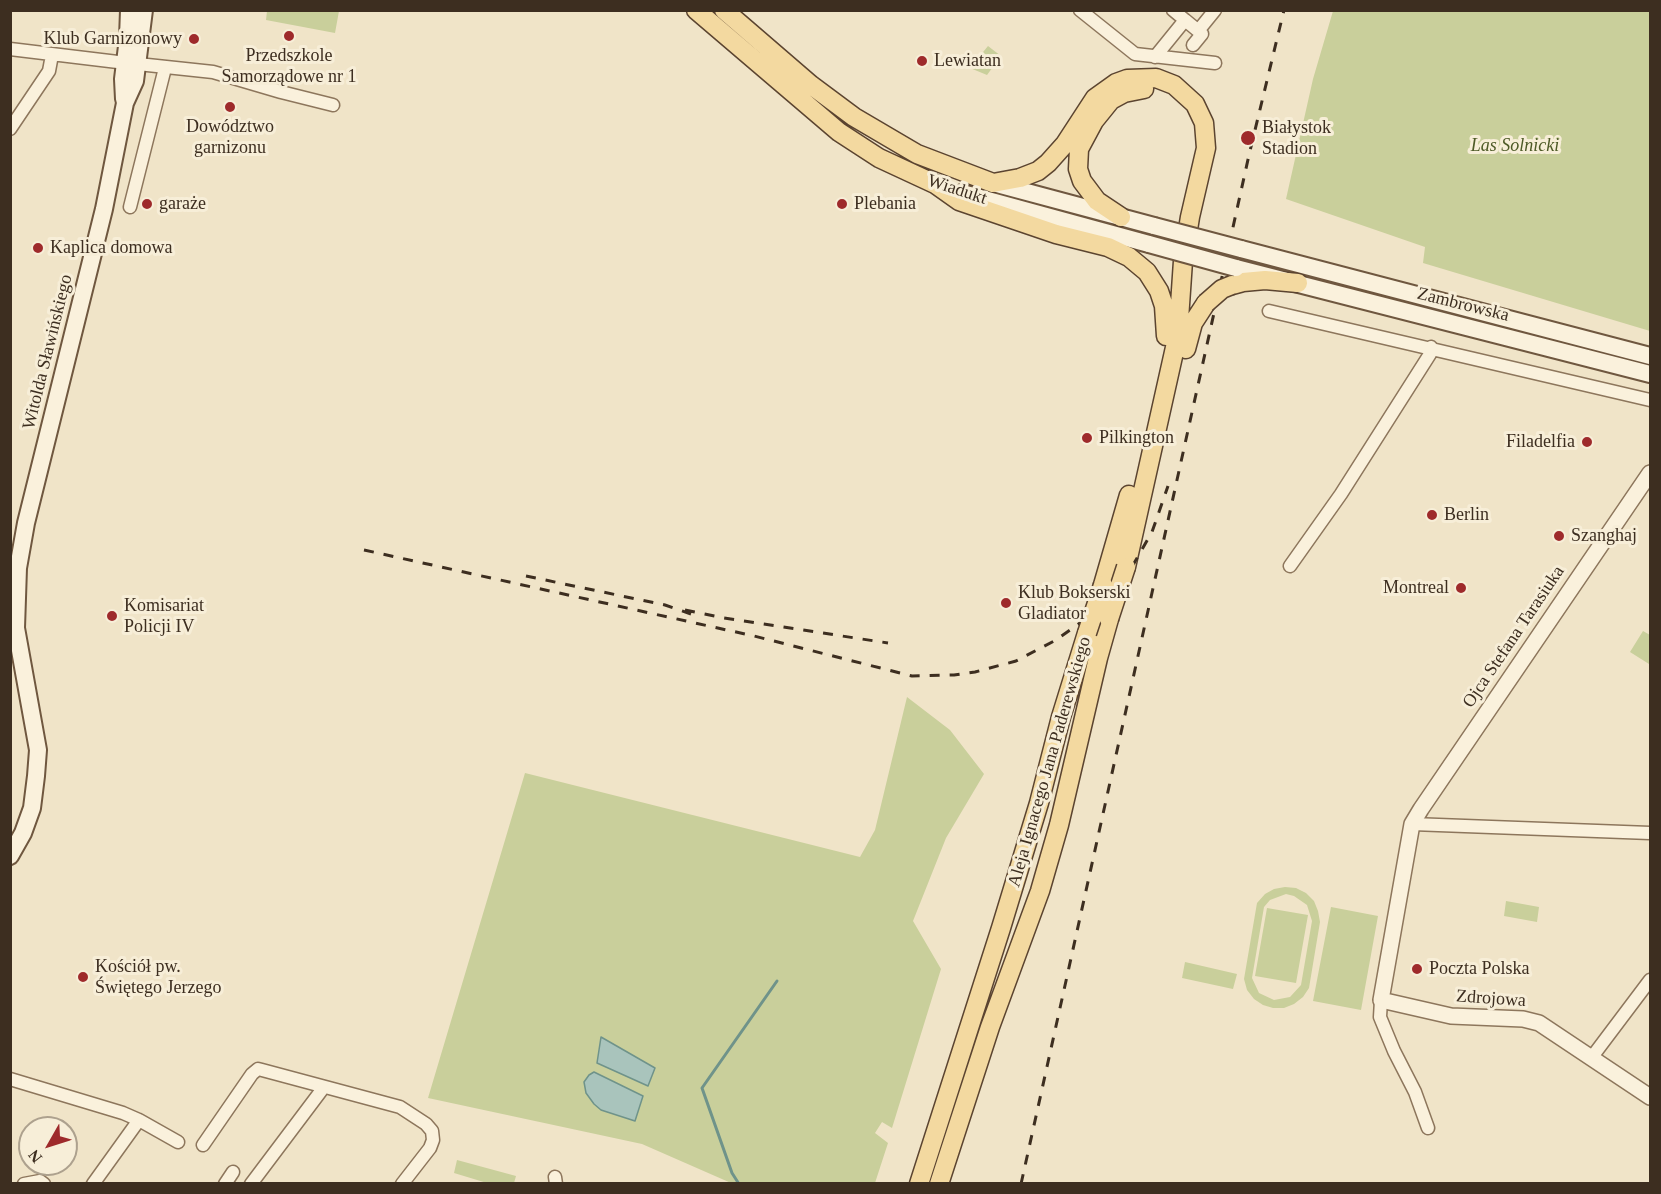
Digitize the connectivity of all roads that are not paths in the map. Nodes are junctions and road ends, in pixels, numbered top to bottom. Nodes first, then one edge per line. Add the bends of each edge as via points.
1 (129, 10) edge
2 (144, 10) edge
3 (696, 10) edge
4 (724, 10) edge
5 (1080, 10) edge
6 (1215, 10) edge
7 (1181, 14) edge
8 (1198, 31) junction
9 (1193, 45) dead end
10 (10, 49) edge
11 (52, 55) junction
12 (1155, 57) junction
13 (1215, 63) dead end
14 (132, 64) junction
15 (165, 68) junction
16 (333, 105) dead end
17 (10, 129) edge
18 (993, 183) junction
19 (935, 184) junction
20 (130, 207) dead end
21 (1121, 217) junction
22 (1268, 256) joint
23 (1266, 274) joint
24 (1234, 276) junction
25 (1298, 283) junction
26 (1269, 311) dead end
27 (1166, 336) junction
28 (1431, 347) junction
29 (1650, 356) edge
30 (1650, 374) edge
31 (1650, 400) edge
32 (1650, 474) edge
33 (1290, 566) dead end
34 (1126, 567) junction
35 (1412, 824) junction
36 (1650, 833) edge
37 (10, 856) edge
38 (1650, 980) edge
39 (1381, 1000) junction
40 (1592, 1058) junction
41 (10, 1079) edge
42 (324, 1087) junction
43 (1650, 1097) edge
44 (139, 1120) junction
45 (1428, 1128) dead end
46 (177, 1142) dead end
47 (203, 1145) dead end
48 (233, 1172) dead end
49 (24, 1184) edge
50 (44, 1184) edge
51 (93, 1184) edge
52 (225, 1184) edge
53 (251, 1184) edge
54 (402, 1184) edge
55 (919, 1184) edge
56 (939, 1184) edge

1 - 14 main road, Witolda Sławińskiego
2 - 14 main road, Witolda Sławińskiego
3 - 19 main road, Wiadukt via 857,145
4 - 18 main road, Wiadukt via 854,117 916,154
5 - 12 street via 1131,52
6 - 8 street
7 - 8 street
7 - 12 street
8 - 9 street via 1202,34
10 - 11 street
11 - 14 street
11 - 17 street via 49,71
12 - 13 street
14 - 15 street
14 - 37 main road, Witolda Sławińskiego via 123,92 125,103 104,209 18,567 16,628 38,750 32,808
15 - 16 street via 213,72
15 - 20 street
18 - 21 main road, Wiadukt
18 - 34 main road via 1038,171 1065,144 1095,98 1127,79 1156,78 1174,85 1195,104 1204,123 1206,148 1183,261 1178,334
19 - 24 main road, Wiadukt, bridge via 1149,244
19 - 27 main road via 958,201 1129,257 1147,272 1159,291
21 - 22 main road, Wiadukt, bridge
21 - 27 main road via 1097,201 1082,181 1079,149 1094,120 1111,100 1133,90 1164,93 1189,116 1194,139 1177,233
22 - 29 main road, Zambrowska
23 - 24 main road, Wiadukt
23 - 25 main road, Zambrowska
24 - 25 main road via 1243,282
24 - 34 main road, bridge via 1198,312 1189,336 1156,478
25 - 30 main road, Zambrowska
26 - 28 street
27 - 55 main road, Aleja Ignacego Jana Paderewskiego, bridge via 1125,512 1005,916
28 - 31 street
28 - 33 street via 1341,494
32 - 35 street, Ojca Stefana Tarasiuka
34 - 56 main road, Aleja Ignacego Jana Paderewskiego, bridge via 1098,658 1040,891
35 - 36 street
35 - 39 street
38 - 40 street
39 - 40 street, Zdrojowa via 1451,1016 1523,1018 1539,1023
39 - 45 street via 1380,1017
40 - 43 street, Zdrojowa
41 - 44 street
42 - 47 street via 258,1070
42 - 53 street
42 - 54 street via 400,1107 432,1131 430,1148
44 - 46 street
44 - 51 street
48 - 52 street
49 - 50 street

